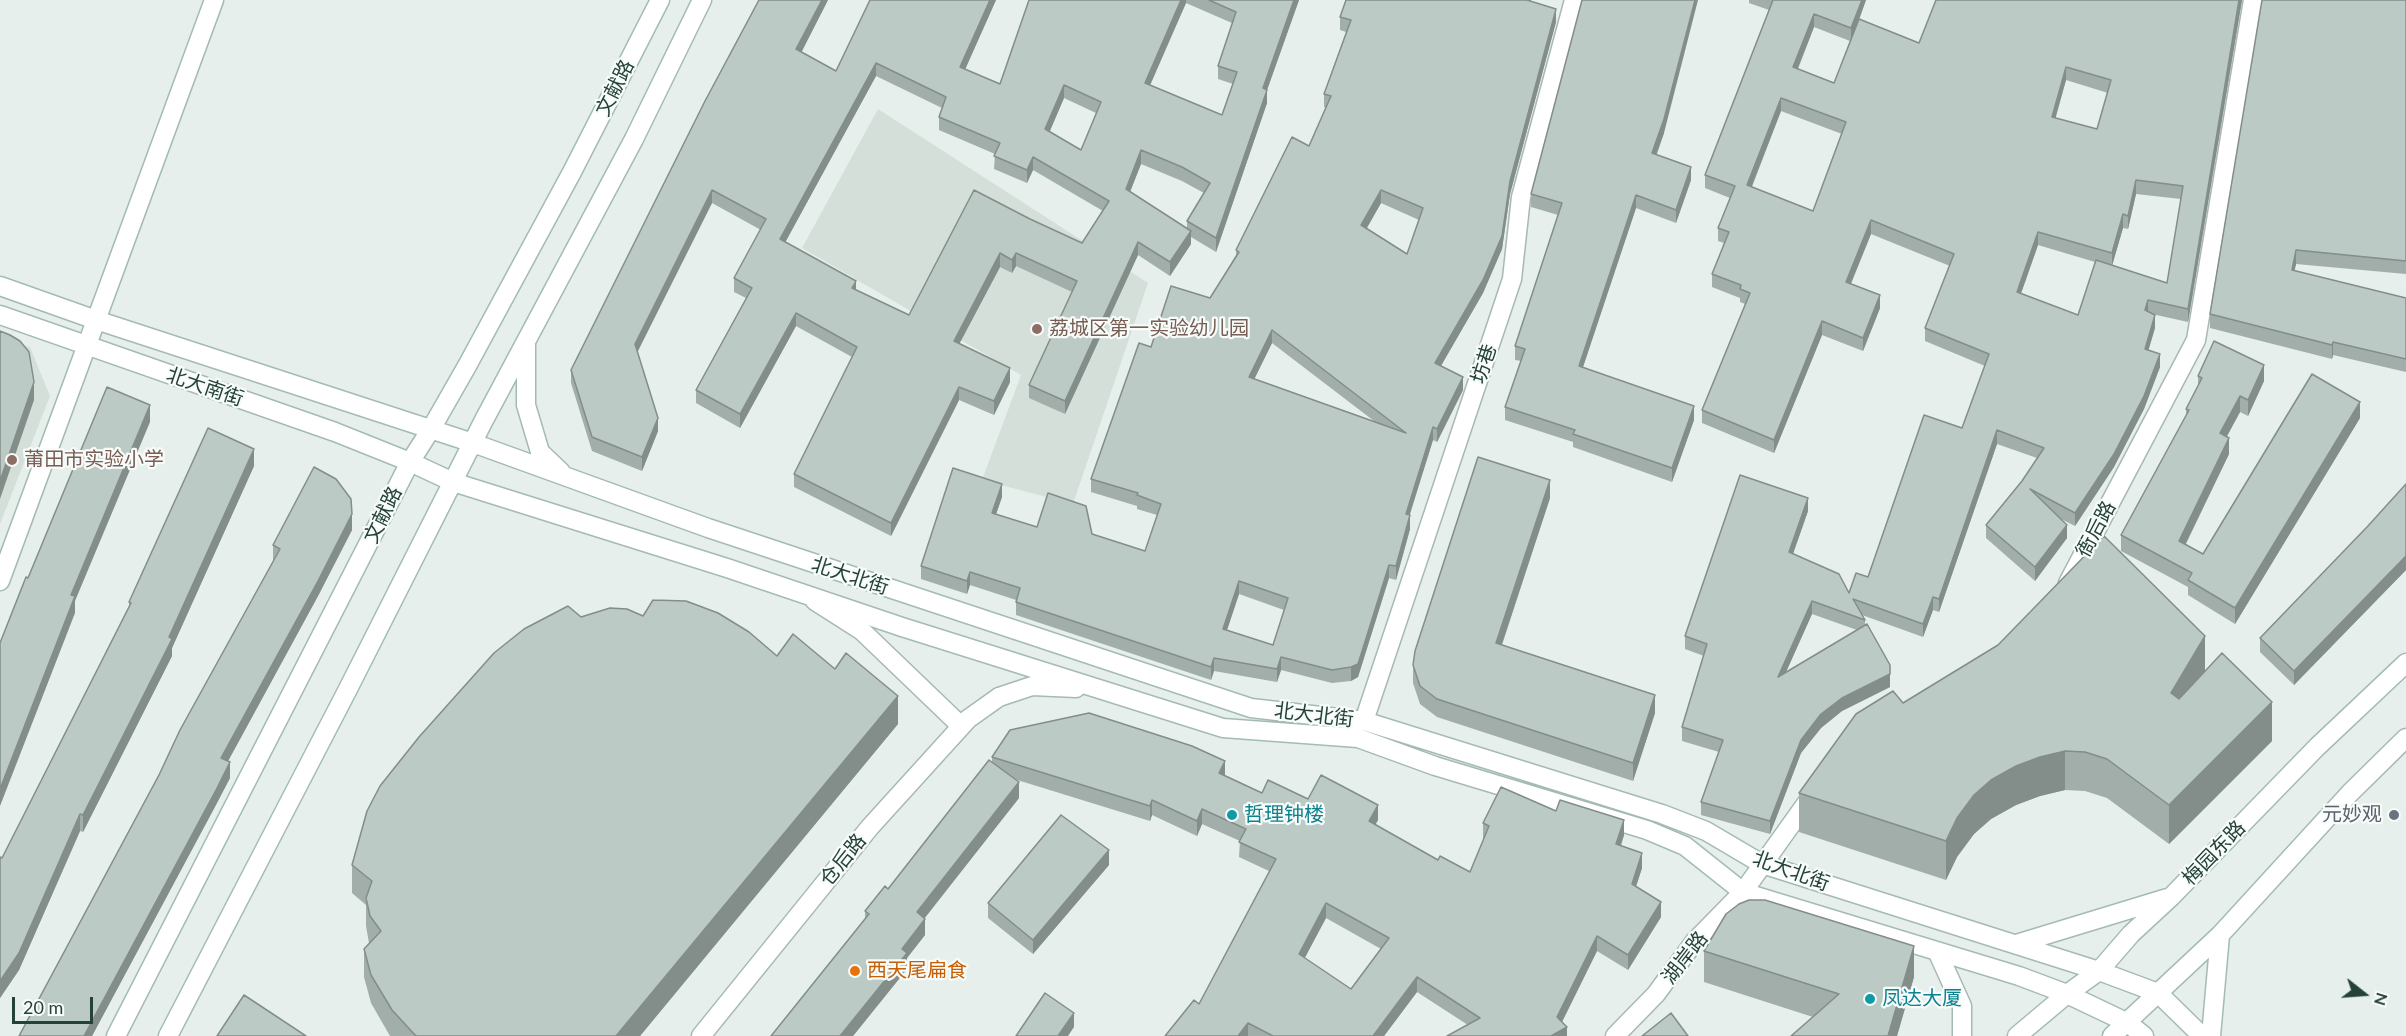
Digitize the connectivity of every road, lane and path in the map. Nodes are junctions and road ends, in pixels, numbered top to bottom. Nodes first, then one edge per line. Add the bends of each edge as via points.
1 (214, 0) edge
2 (660, 0) edge
3 (702, 0) edge
4 (1574, 0) edge
5 (2253, 0) edge
6 (0, 286) edge
7 (0, 315) edge
8 (96, 320) junction
9 (526, 340) junction
10 (87, 346) junction
11 (409, 422) joint
12 (432, 429) junction
13 (473, 443) junction
14 (410, 462) junction
15 (567, 477) junction
16 (453, 482) junction
17 (0, 581) edge
18 (804, 594) junction
19 (2053, 600) edge
20 (2406, 663) edge
21 (1113, 692) junction
22 (1365, 721) junction
23 (962, 726) junction
24 (2406, 738) edge
25 (1824, 778) edge
26 (1752, 878) junction
27 (2171, 897) junction
28 (2220, 935) junction
29 (2016, 944) junction
30 (1938, 951) junction
31 (2099, 971) junction
32 (2158, 993) junction
33 (2067, 994) junction
34 (2128, 1023) junction
35 (116, 1036) edge
36 (168, 1036) edge
37 (701, 1036) edge
38 (1615, 1036) edge
39 (1962, 1036) edge
40 (2017, 1036) edge
41 (2112, 1036) edge
42 (2144, 1036) edge
43 (2202, 1036) edge
44 (2211, 1036) edge

1 - 8 main road
2 - 12 main road, 文献路 via 572,172
3 - 9 main road, 文献路 via 634,138
4 - 22 main road, 坊巷 via 1521,196 1512,279
5 - 19 main road, 衙后路 via 2196,340 2067,584
6 - 8 main road, 北大南街
7 - 10 main road, 北大南街
8 - 10 main road
8 - 11 main road, 北大南街
9 - 13 main road, 文献路
9 - 15 main road via 526,405 537,442 540,452
10 - 14 main road, 北大南街
10 - 17 main road
11 - 12 main road, 北大北街
12 - 13 main road, 北大北街
12 - 14 main road, 文献路
13 - 15 main road, 北大北街
13 - 16 main road, 文献路
14 - 16 main road, 北大北街
14 - 35 main road, 文献路
15 - 22 main road, 北大北街 via 719,532 1251,708
16 - 18 main road, 北大北街
16 - 36 main road, 文献路
18 - 21 main road, 北大北街
18 - 23 main road via 862,631
20 - 27 main road, 梅园东路 via 2317,747
21 - 23 main road, 仓后路 via 1032,686 999,697
21 - 26 main road, 北大北街 via 1223,728 1358,738 1435,766 1647,830
22 - 26 main road, 北大北街 via 1706,831
23 - 37 main road, 仓后路 via 870,827
24 - 28 main road via 2325,819
25 - 26 main road
26 - 29 main road, 北大北街
26 - 30 main road, 北大北街
26 - 38 main road, 湖岸路 via 1695,941 1656,994
27 - 29 main road
27 - 31 main road, 梅园东路
28 - 32 main road
28 - 44 main road
29 - 31 main road, 北大北街
30 - 33 main road, 北大北街
30 - 39 main road via 1962,1006
31 - 32 main road, 北大北街
31 - 33 main road, 梅园东路
32 - 34 main road
32 - 43 main road, 北大北街
33 - 34 main road, 北大北街
33 - 40 main road, 梅园东路
34 - 41 main road
34 - 42 main road, 北大北街

